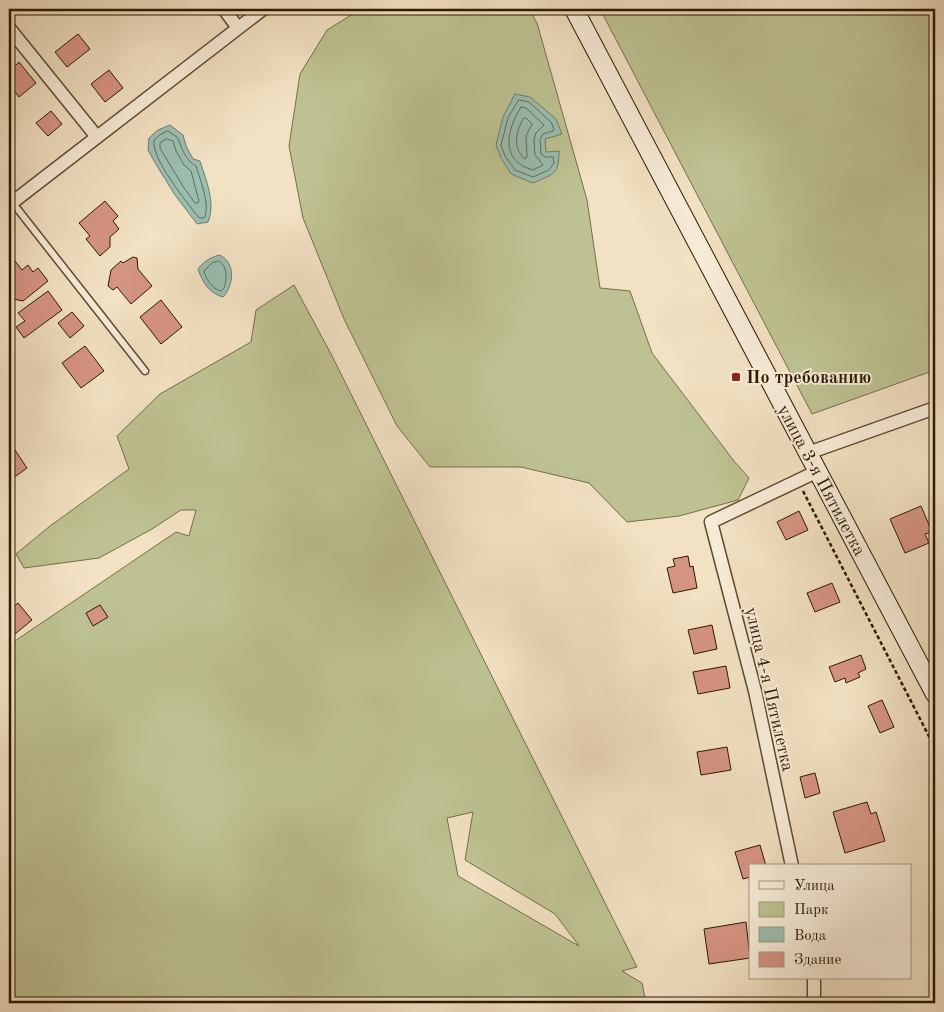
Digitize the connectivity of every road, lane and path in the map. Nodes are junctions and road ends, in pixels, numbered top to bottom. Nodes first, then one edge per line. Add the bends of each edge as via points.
1 (224, 9) edge
2 (263, 9) edge
3 (574, 9) edge
4 (9, 28) edge
5 (238, 28) junction
6 (97, 137) junction
7 (11, 204) edge
8 (145, 371) dead end
9 (935, 408) edge
10 (808, 453) junction
11 (818, 471) junction
12 (797, 481) junction
13 (935, 694) edge
14 (935, 748) edge
15 (792, 864) edge
16 (814, 980) edge
17 (814, 1003) edge

1 - 5 street
2 - 5 street
3 - 10 main road, улица 3-я Пятилетка
4 - 6 street
5 - 6 street
6 - 7 street
7 - 8 lane
9 - 10 street
10 - 11 main road, улица 3-я Пятилетка
11 - 12 street
11 - 13 main road, улица 3-я Пятилетка
12 - 14 path
12 - 15 street, улица 4-я Пятилетка via 711,522 755,691
16 - 17 street

